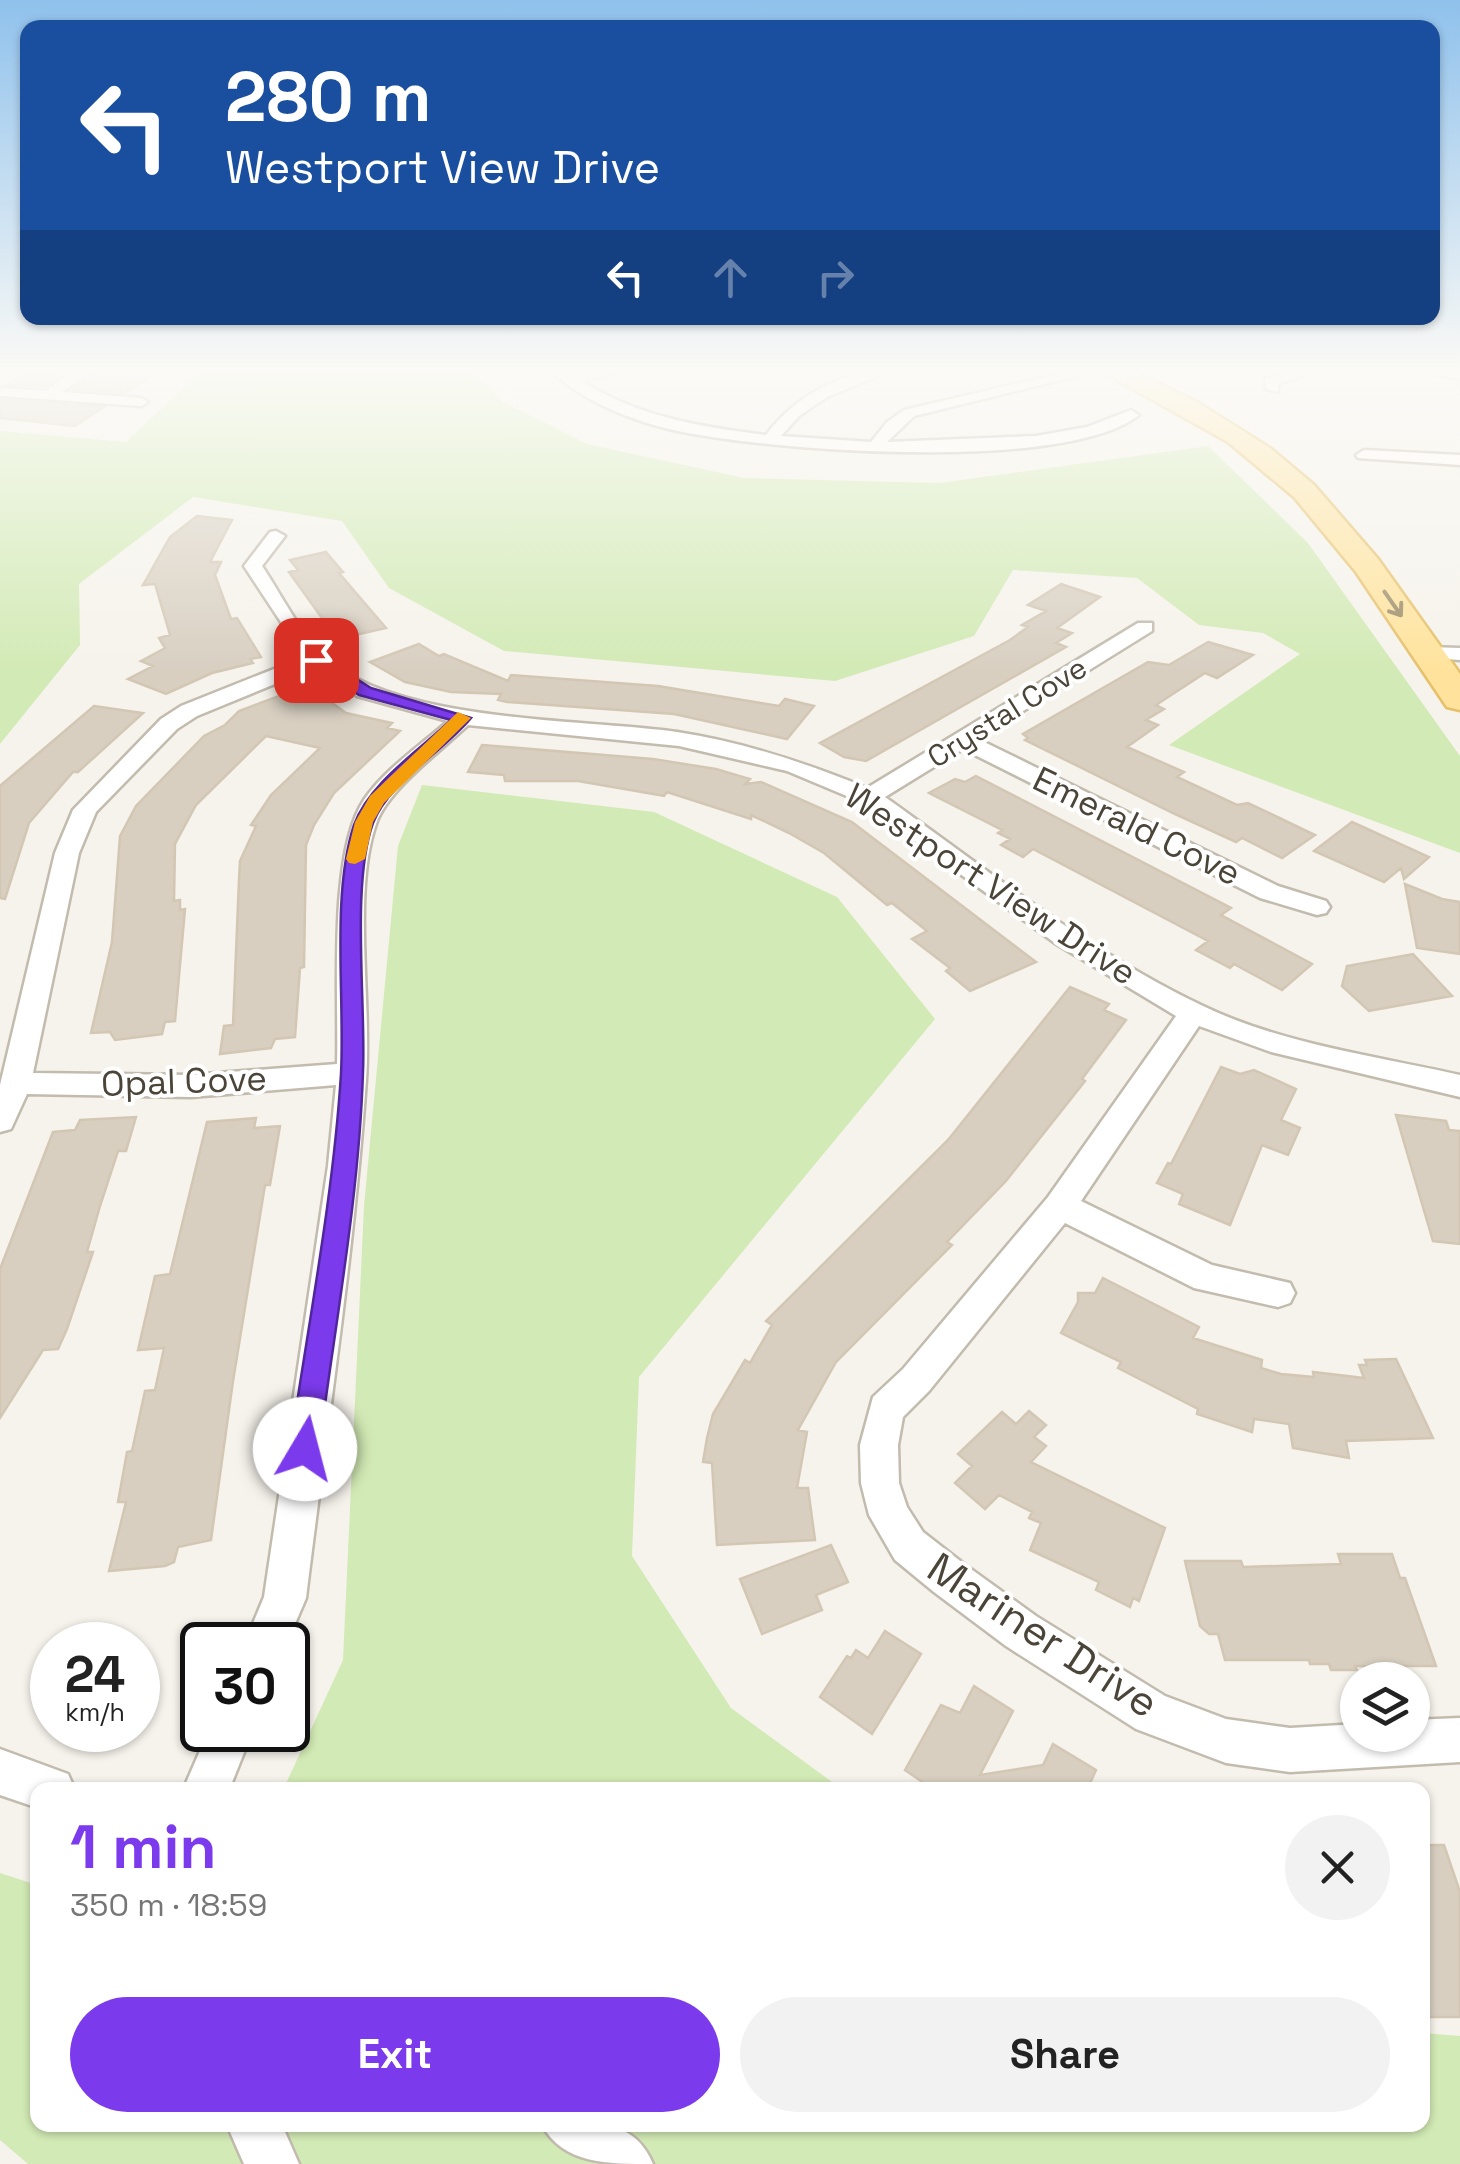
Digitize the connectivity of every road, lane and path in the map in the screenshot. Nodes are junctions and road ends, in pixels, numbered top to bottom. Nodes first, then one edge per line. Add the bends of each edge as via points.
1 (1280, 471) edge
2 (1313, 471) edge
3 (276, 536) dead end
4 (1145, 627) dead end
5 (1449, 652) edge
6 (316, 660) junction
7 (1460, 698) edge
8 (463, 718) junction
9 (960, 740) junction
10 (869, 798) junction
11 (1317, 907) dead end
12 (1193, 1013) junction
13 (352, 1074) junction
14 (16, 1083) junction
15 (1460, 1086) edge
16 (0, 1122) edge
17 (1060, 1206) junction
18 (1278, 1294) dead end
19 (275, 1622) edge
20 (1460, 1740) edge
21 (222, 1752) edge
22 (0, 1772) edge
23 (30, 1782) edge
24 (209, 1782) edge
25 (257, 2132) edge
26 (579, 2132) edge
27 (272, 2164) edge
28 (626, 2164) edge

1 -> 5 main road
2 - 5 main road via 1376,536
3 - 6 street, Westport View Drive via 253,566
4 - 9 street, Crystal Cove
5 - 7 main road
6 - 8 street, Westport View Drive via 365,692
6 - 14 street via 189,710 85,810 67,853
8 - 10 street, Westport View Drive via 707,744 794,766
8 - 13 street via 376,800 364,822 354,864
9 - 10 street, Crystal Cove
9 - 11 street, Emerald Cove via 1269,892
10 - 12 street, Westport View Drive via 1064,937
12 - 15 street, Westport View Drive via 1271,1042
12 - 17 street, Mariner Drive
13 - 14 street, Opal Cove via 191,1086
13 - 19 street via 285,1598
14 - 16 street
17 - 18 street via 1206,1278
17 - 20 street, Mariner Drive via 886,1409 878,1445 880,1483 909,1546 1021,1631 1152,1713 1226,1741 1290,1750
21 - 24 street
22 - 23 street
25 - 27 street
26 - 28 street

